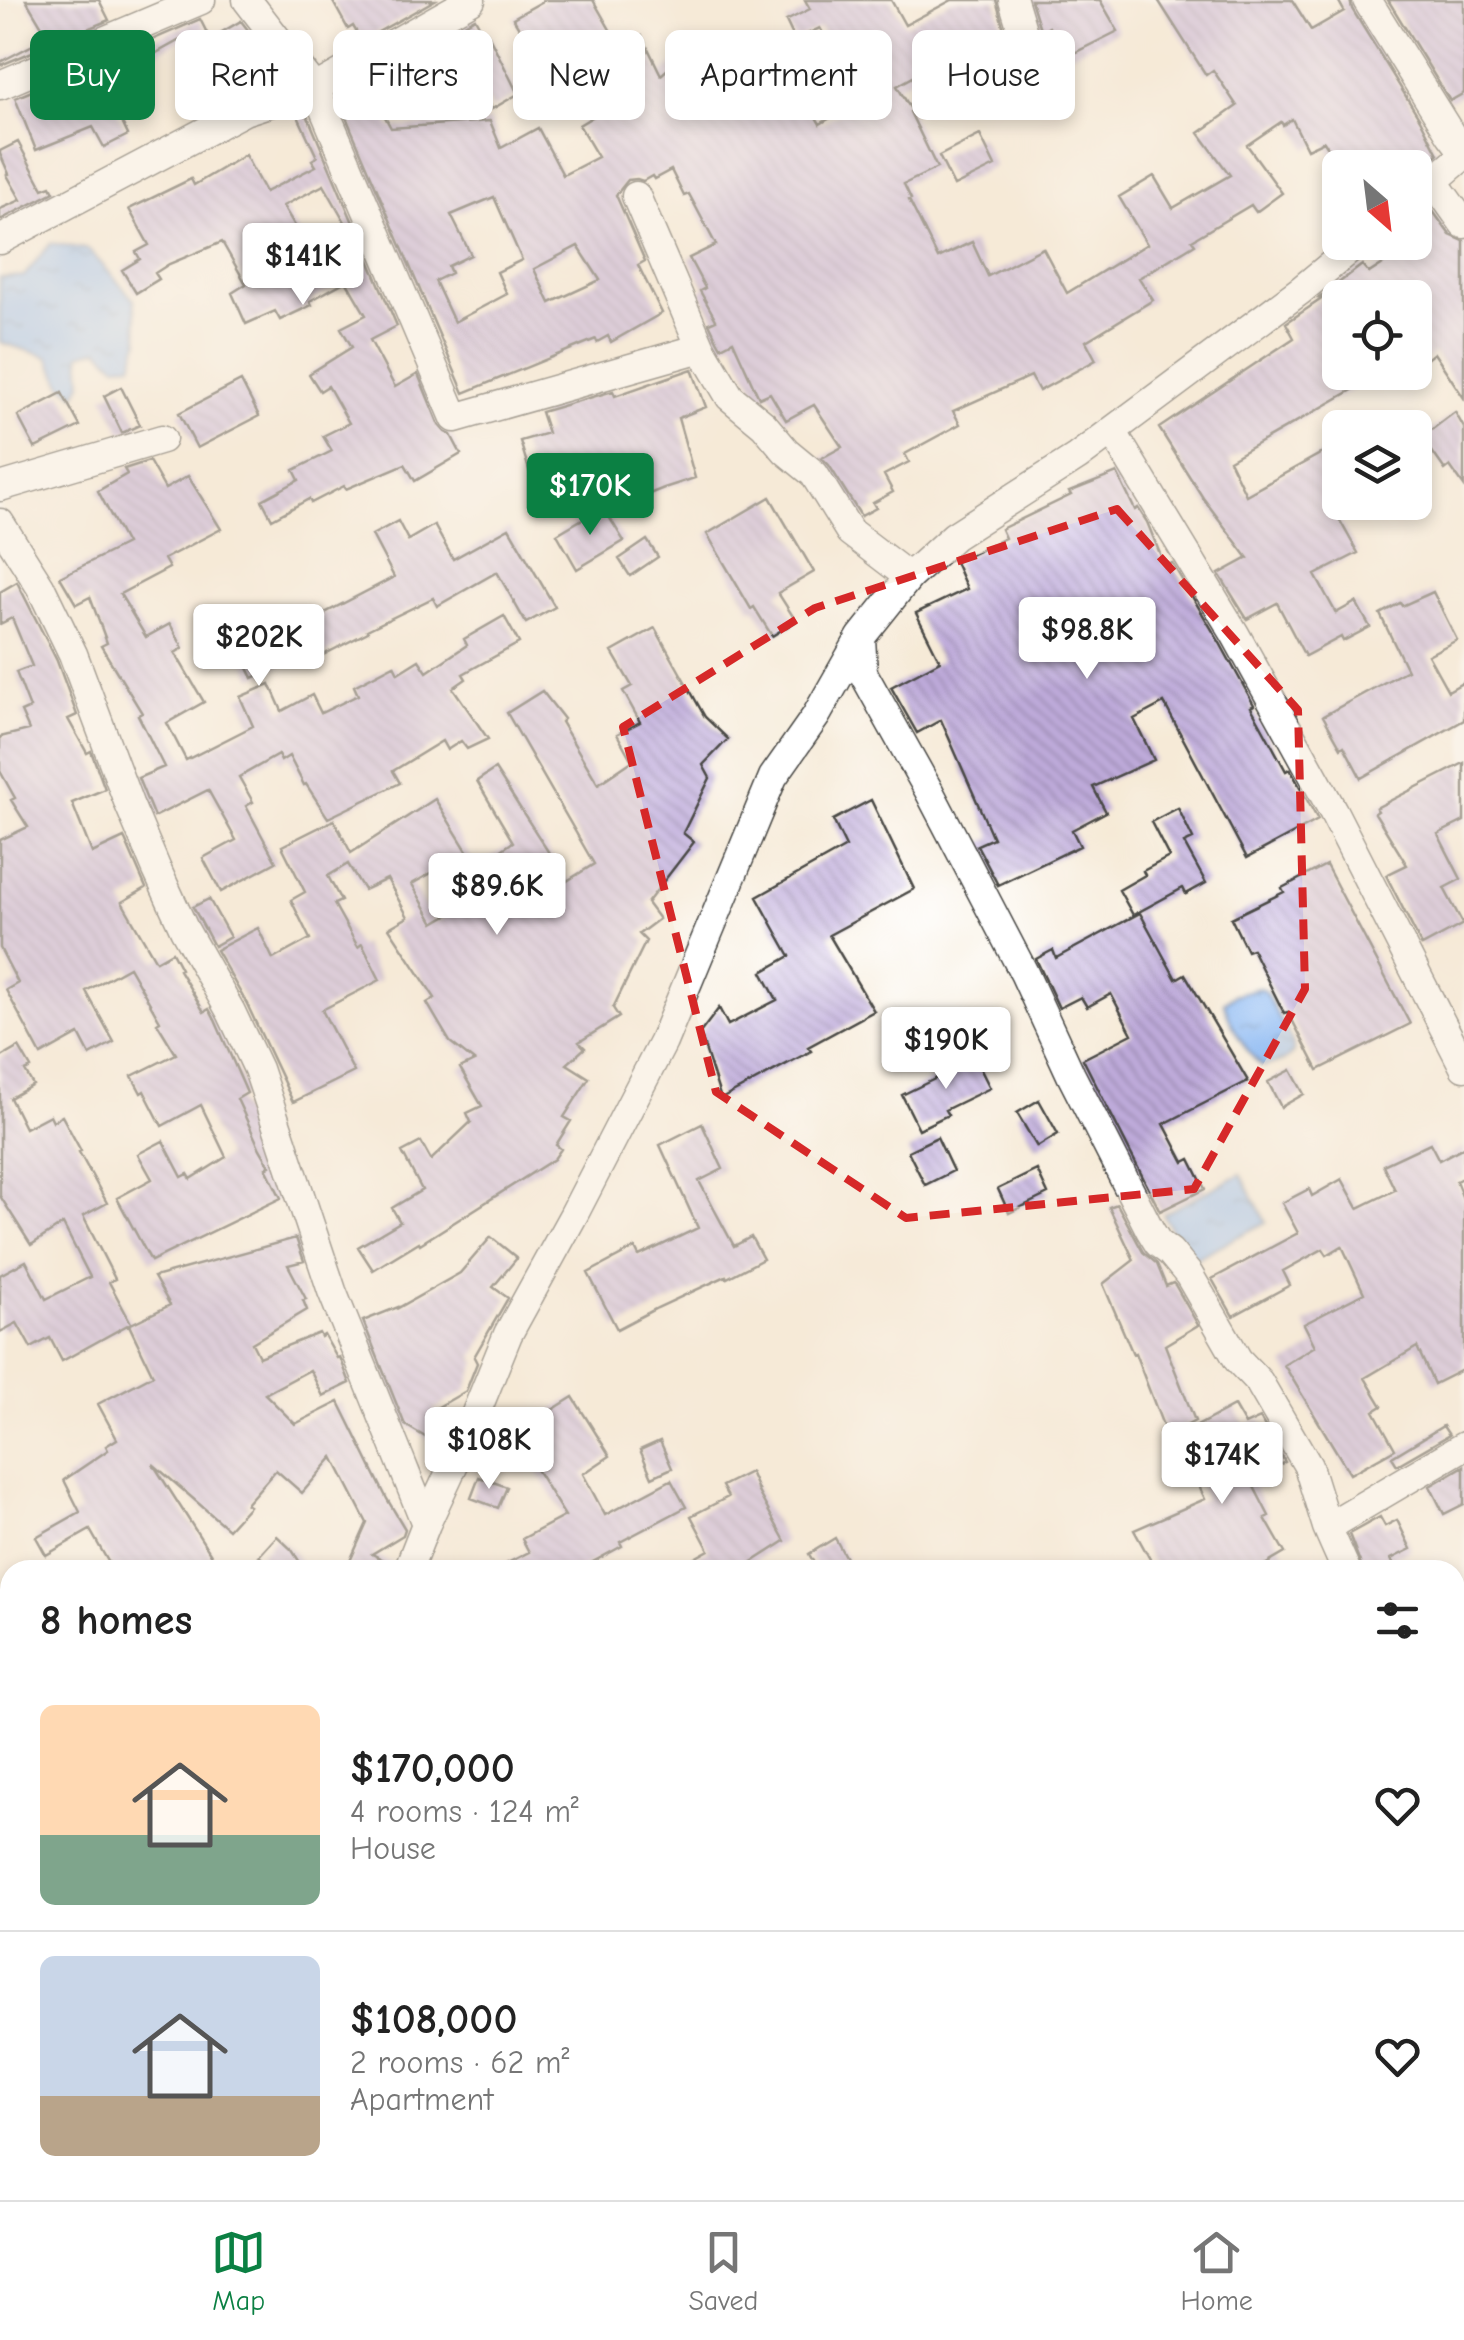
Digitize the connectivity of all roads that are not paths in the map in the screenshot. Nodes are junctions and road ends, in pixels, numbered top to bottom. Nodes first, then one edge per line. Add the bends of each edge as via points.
1 (201, 0) edge
2 (248, 0) edge
3 (471, 0) edge
4 (1012, 0) edge
5 (1367, 0) edge
6 (1022, 30) edge
7 (0, 85) edge
8 (314, 88) junction
9 (1464, 154) edge
10 (1432, 182) edge
11 (636, 196) dead end
12 (1432, 196) edge
13 (1464, 224) edge
14 (0, 240) edge
15 (1337, 260) edge
16 (701, 348) junction
17 (1112, 431) junction
18 (162, 438) dead end
19 (0, 487) edge
20 (0, 522) edge
21 (909, 577) junction
22 (861, 638) junction
23 (1464, 1067) edge
24 (1464, 1446) edge
25 (426, 1524) junction
26 (1327, 1526) junction
27 (412, 1560) edge
28 (1342, 1560) edge

1 - 7 street
2 - 8 street
3 - 8 street
4 - 6 street
5 - 9 street
8 - 14 street via 244,111
8 - 16 street via 456,418
9 - 10 street
11 - 16 street
12 - 13 street
15 - 17 street
16 - 21 street via 730,397 814,474 850,532
17 - 21 street via 954,536
17 - 23 street via 1269,694
18 - 19 street
20 - 25 street via 65,637 157,870 258,1069 332,1291
21 - 22 street
22 - 25 street via 773,777 664,1042 508,1334
22 - 26 street via 863,673 1017,960 1150,1230 1189,1275 1258,1382 1308,1466
24 - 26 street
25 - 27 street
26 - 28 street

